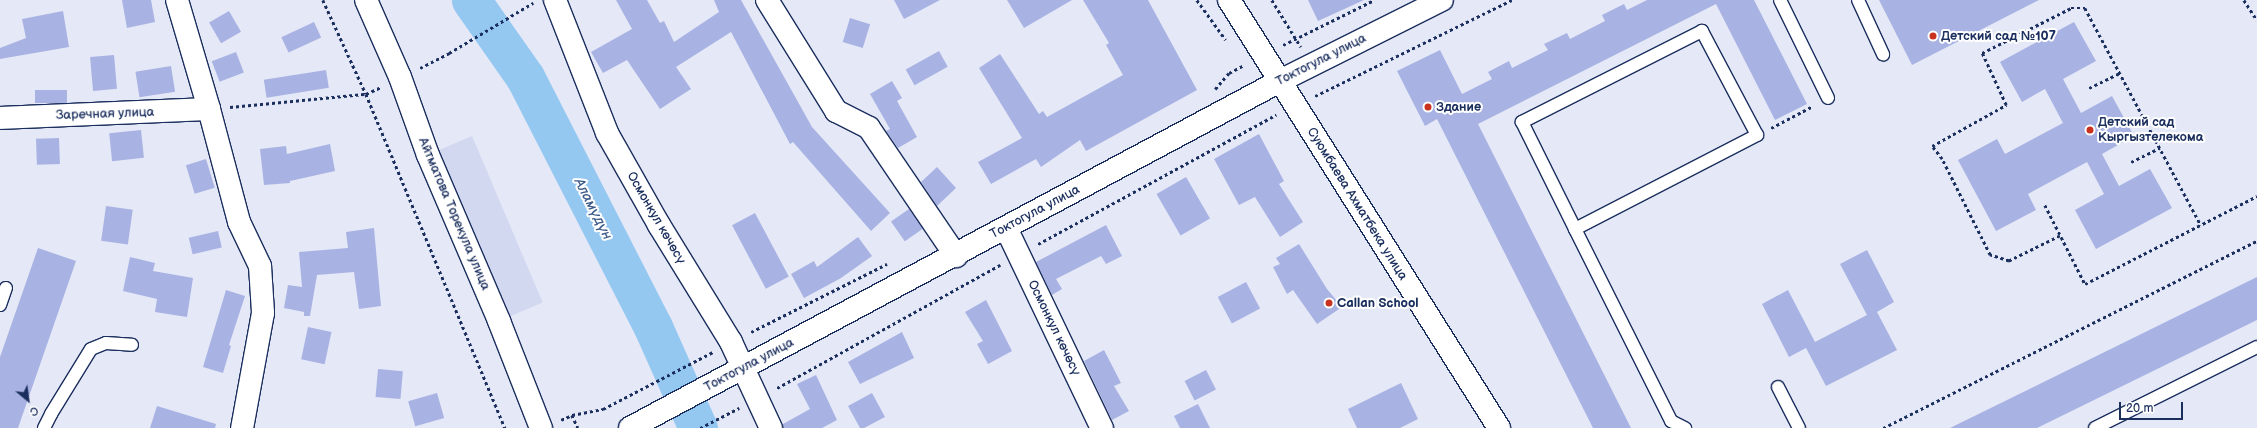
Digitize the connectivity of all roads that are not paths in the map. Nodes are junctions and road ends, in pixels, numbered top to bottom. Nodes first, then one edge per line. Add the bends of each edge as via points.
1 (177, 0) edge
2 (366, 0) edge
3 (767, 0) edge
4 (1229, 0) edge
5 (1442, 0) edge
6 (1780, 0) edge
7 (1858, 0) edge
8 (545, 1) edge
9 (1884, 54) dead end
10 (1280, 81) junction
11 (1828, 98) road end
12 (209, 109) junction
13 (0, 118) edge
14 (1006, 228) junction
15 (1575, 229) junction
16 (956, 256) junction
17 (6, 288) dead end
18 (0, 305) edge
19 (132, 345) dead end
20 (2257, 347) edge
21 (740, 370) junction
22 (1778, 387) dead end
23 (550, 425) edge
24 (44, 428) edge
25 (242, 428) edge
26 (630, 428) edge
27 (771, 428) edge
28 (1102, 428) edge
29 (1499, 428) edge
30 (1685, 428) edge
31 (1799, 428) edge
32 (2095, 428) edge

1 - 12 street
2 - 23 street, Айтматова Торекула улица via 400,77 428,155 499,321
3 - 16 street via 836,111 869,128
4 - 10 street, Суюмбаева Ахматбека улица
5 - 10 street, Токтогула улица
6 - 11 lane
7 - 9 lane
8 - 21 street, Осмонкул көчөсү via 607,133 730,343
10 - 14 street, Токтогула улица
10 - 29 street, Суюмбаева Ахматбека улица
12 - 13 street, Заречная улица
12 - 25 street via 239,222 260,266 263,313
14 - 16 street, Токтогула улица
14 - 28 street, Осмонкул көчөсү
15 - 15 lane via 1522,122 1702,30 1757,135
15 - 30 lane via 1672,421
16 - 21 street, Токтогула улица
17 - 18 lane
19 - 24 lane via 106,343 91,349
20 - 32 lane
21 - 26 street, Токтогула улица
21 - 27 street, Осмонкул көчөсү
22 - 31 lane

